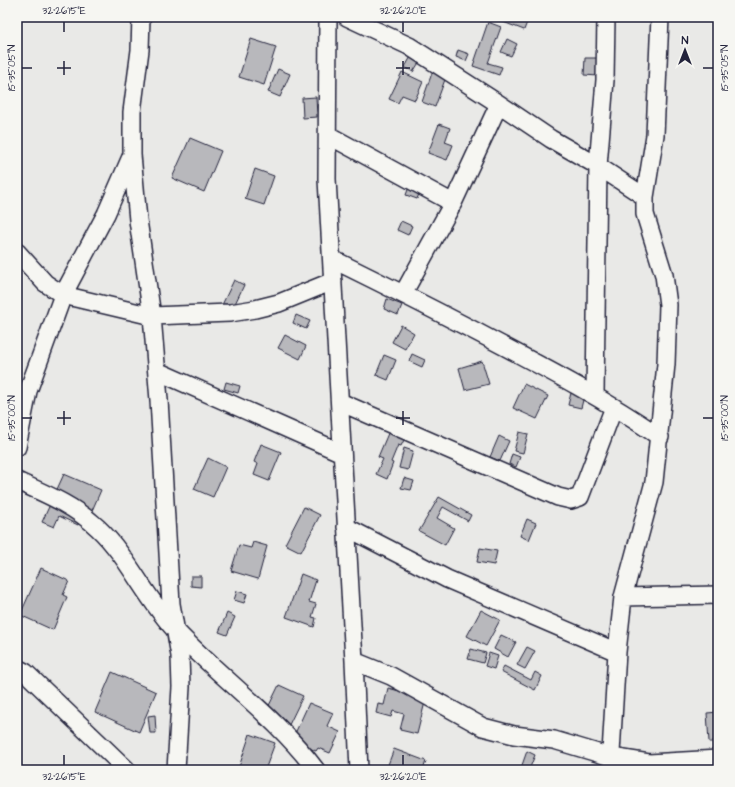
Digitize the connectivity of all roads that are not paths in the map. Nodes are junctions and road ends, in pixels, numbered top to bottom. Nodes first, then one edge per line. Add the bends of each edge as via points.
1 (141, 17) edge
2 (328, 17) edge
3 (347, 17) edge
4 (606, 17) edge
5 (660, 17) edge
6 (499, 104) junction
7 (328, 135) junction
8 (132, 155) junction
9 (598, 166) junction
10 (645, 197) junction
11 (453, 203) junction
12 (17, 252) edge
13 (332, 259) junction
14 (333, 281) junction
15 (403, 294) junction
16 (63, 295) junction
17 (152, 316) junction
18 (156, 371) junction
19 (595, 394) junction
20 (340, 402) junction
21 (614, 407) junction
22 (660, 437) junction
23 (17, 447) edge
24 (342, 453) junction
25 (17, 481) edge
26 (346, 527) junction
27 (718, 595) edge
28 (623, 597) junction
29 (176, 631) junction
30 (617, 652) junction
31 (354, 661) junction
32 (17, 668) edge
33 (718, 759) edge
34 (611, 763) edge
35 (127, 770) edge
36 (176, 770) edge
37 (316, 770) edge
38 (359, 770) edge

1 - 8 street via 140,50 132,112
2 - 7 street
3 - 6 street via 409,46
4 - 9 street via 605,80
5 - 10 street via 655,135
6 - 9 street via 551,139
6 - 11 street
7 - 11 street
7 - 13 street via 327,179
8 - 16 street via 106,214
8 - 17 street via 138,220
9 - 10 street
9 - 19 street
10 - 22 street via 645,214 664,275 668,305
11 - 15 street
12 - 16 street via 46,283
13 - 14 street
13 - 15 street
14 - 17 street via 279,303 255,309 230,313
14 - 20 street
15 - 19 street
16 - 17 street
16 - 23 street via 28,391
17 - 18 street
18 - 24 street
18 - 29 street via 171,604
19 - 21 street
20 - 21 street via 558,497 571,500 580,497
20 - 24 street
21 - 22 street
22 - 28 street via 654,482
24 - 26 street
25 - 29 street via 49,495 98,528
26 - 30 street via 448,579
26 - 31 street
27 - 28 street
28 - 30 street
29 - 36 street via 181,686
29 - 37 street via 275,724
30 - 34 street
31 - 34 street via 391,676 483,727 514,735 554,740
31 - 38 street
32 - 35 street
33 - 34 street

